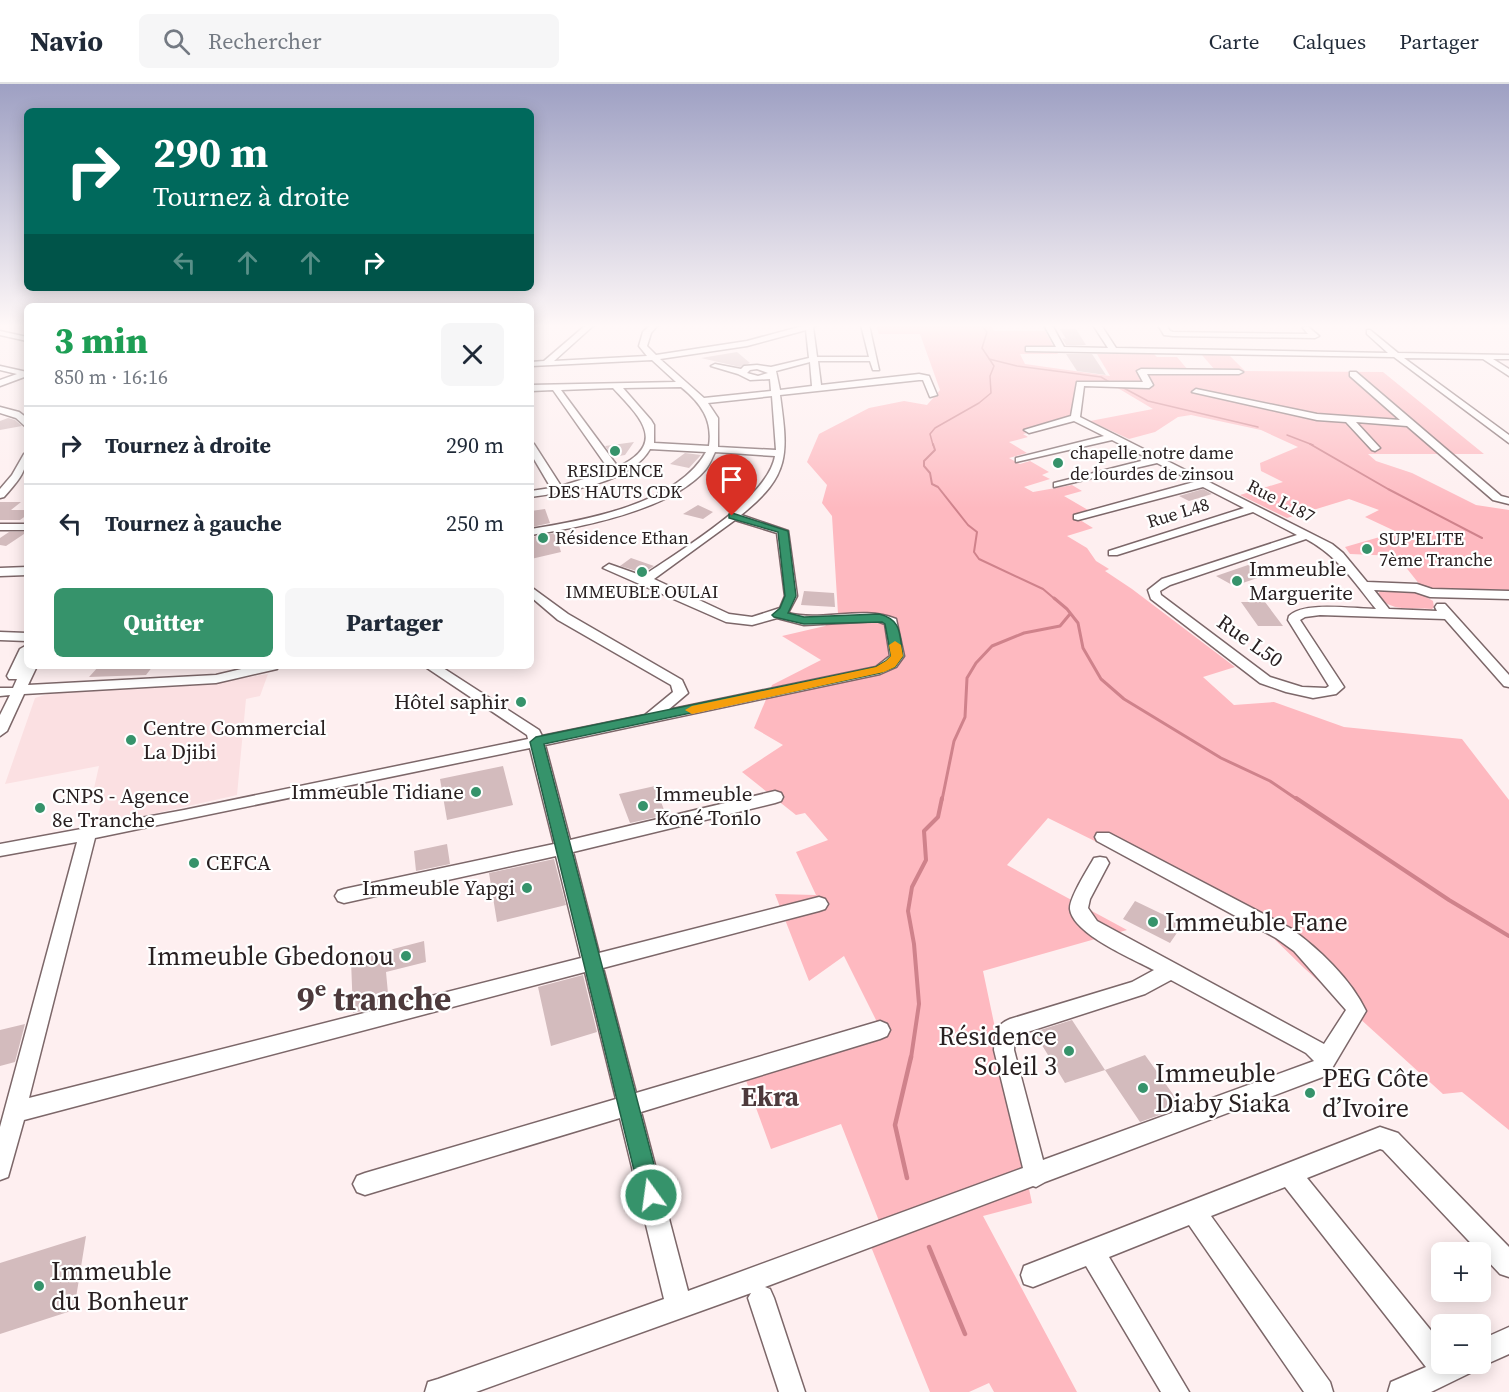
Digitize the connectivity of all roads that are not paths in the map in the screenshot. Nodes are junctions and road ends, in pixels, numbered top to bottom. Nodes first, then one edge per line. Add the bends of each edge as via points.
1 (614, 386) edge
2 (616, 386) edge
3 (684, 386) edge
4 (775, 386) edge
5 (832, 386) edge
6 (929, 386) edge
7 (1080, 386) edge
8 (1367, 386) edge
9 (1437, 386) edge
10 (555, 387) junction
11 (534, 388) edge
12 (817, 388) joint
13 (1196, 392) dead end
14 (775, 393) junction
15 (933, 395) dead end
16 (702, 401) junction
17 (0, 410) edge
18 (24, 410) edge
19 (15, 413) junction
20 (0, 418) edge
21 (1075, 418) junction
22 (24, 419) edge
23 (1350, 421) junction
24 (1411, 423) junction
25 (1029, 430) dead end
26 (1113, 437) junction
27 (1509, 440) edge
28 (650, 446) junction
29 (1375, 448) dead end
30 (712, 450) junction
31 (534, 451) edge
32 (780, 453) junction
33 (1020, 460) dead end
34 (1158, 460) junction
35 (24, 462) edge
36 (616, 472) junction
37 (1204, 483) junction
38 (1058, 485) dead end
39 (558, 490) junction
40 (534, 494) edge
41 (0, 495) edge
42 (1509, 501) edge
43 (1255, 508) junction
44 (732, 516) junction
45 (1078, 516) dead end
46 (0, 526) edge
47 (24, 527) edge
48 (534, 531) edge
49 (1308, 535) junction
50 (1113, 553) dead end
51 (609, 568) dead end
52 (24, 571) edge
53 (0, 572) edge
54 (645, 580) junction
55 (1364, 586) junction
56 (1430, 593) junction
57 (534, 594) edge
58 (1509, 595) edge
59 (1384, 611) junction
60 (778, 615) junction
61 (1446, 615) junction
62 (0, 636) edge
63 (24, 637) edge
64 (24, 656) edge
65 (27, 669) edge
66 (259, 669) edge
67 (436, 669) edge
68 (1509, 683) edge
69 (9, 691) edge
70 (0, 709) edge
71 (646, 720) junction
72 (0, 731) edge
73 (536, 742) junction
74 (775, 797) dead end
75 (88, 832) junction
76 (1103, 837) dead end
77 (563, 848) junction
78 (0, 850) edge
79 (1100, 862) dead end
80 (344, 896) dead end
81 (819, 904) dead end
82 (592, 962) junction
83 (1172, 970) junction
84 (880, 1030) dead end
85 (1327, 1060) junction
86 (628, 1105) junction
87 (15, 1112) junction
88 (0, 1169) edge
89 (1289, 1174) junction
90 (1036, 1176) junction
91 (365, 1184) dead end
92 (1193, 1211) junction
93 (1091, 1251) junction
94 (1509, 1265) edge
95 (1033, 1275) dead end
96 (761, 1298) dead end
97 (679, 1307) junction
98 (1431, 1340) edge
99 (1509, 1341) edge
100 (1491, 1349) edge
101 (1439, 1374) edge
102 (438, 1392) edge
103 (792, 1392) edge
104 (1176, 1392) edge
105 (1320, 1392) edge
106 (1401, 1392) edge

1 - 10 street
2 - 28 street via 649,424
3 - 16 street
4 - 14 street
5 - 12 street
6 - 15 street
7 - 21 street
8 - 24 street
9 - 27 street
10 - 11 street
10 - 36 street
12 - 14 street
13 - 23 street
14 - 16 street
14 - 32 street
16 - 30 street via 713,417
17 - 19 street
18 - 19 street
19 - 20 street
19 - 22 street
21 - 25 street
21 - 26 street, Rue L187
23 - 24 street
23 - 29 street
24 - 42 street via 1497,498
26 - 33 street
26 - 34 street, Rue L187
28 - 30 street
28 - 36 street
30 - 32 street
30 - 48 street via 696,474 657,499 607,517
31 - 39 street
32 - 44 street via 768,485
34 - 37 street, Rue L187
34 - 38 street
35 - 41 street
36 - 39 street
37 - 43 street, Rue L187
37 - 45 street
39 - 40 street
43 - 49 street, Rue L187
43 - 50 street, Rue L48
44 - 54 street
44 - 60 street via 782,531 791,596
46 - 47 street
49 - 55 street, Rue L187 via 1334,550
49 - 59 street, Rue L50 via 1166,582 1154,590 1155,596 1265,680 1316,694 1327,694 1337,687 1295,616 1309,612
51 - 54 street
52 - 53 street
54 - 60 street via 726,618 752,621
55 - 56 street via 1418,588
55 - 59 street, Rue L187
56 - 58 street
56 - 61 street
57 - 71 street via 562,617 677,683 681,693
59 - 61 street, Rue L50
60 - 71 street via 804,621 886,619 891,622 897,656 880,670
61 - 68 street
62 - 63 street
64 - 69 street
65 - 69 street
66 - 69 street via 216,679
67 - 73 street via 532,731
69 - 70 street
69 - 72 street
71 - 73 street
73 - 75 street via 184,816
73 - 77 street
74 - 77 street
75 - 78 street
75 - 87 street
76 - 85 street via 1301,946 1356,1011
77 - 80 street
77 - 82 street
79 - 83 street via 1081,899 1079,909 1083,918 1090,926
81 - 82 street
82 - 86 street
82 - 87 street
83 - 85 street via 1313,1047
83 - 90 street via 1138,988 1010,1028 1005,1033 1004,1050
84 - 86 street
85 - 90 street via 1317,1070
86 - 91 street
86 - 97 street
87 - 88 street
89 - 92 street
89 - 94 street via 1385,1138
89 - 98 street
90 - 97 street
92 - 93 street
92 - 105 street
93 - 95 street
93 - 104 street
96 - 103 street
97 - 102 street
99 - 100 street
101 - 106 street

